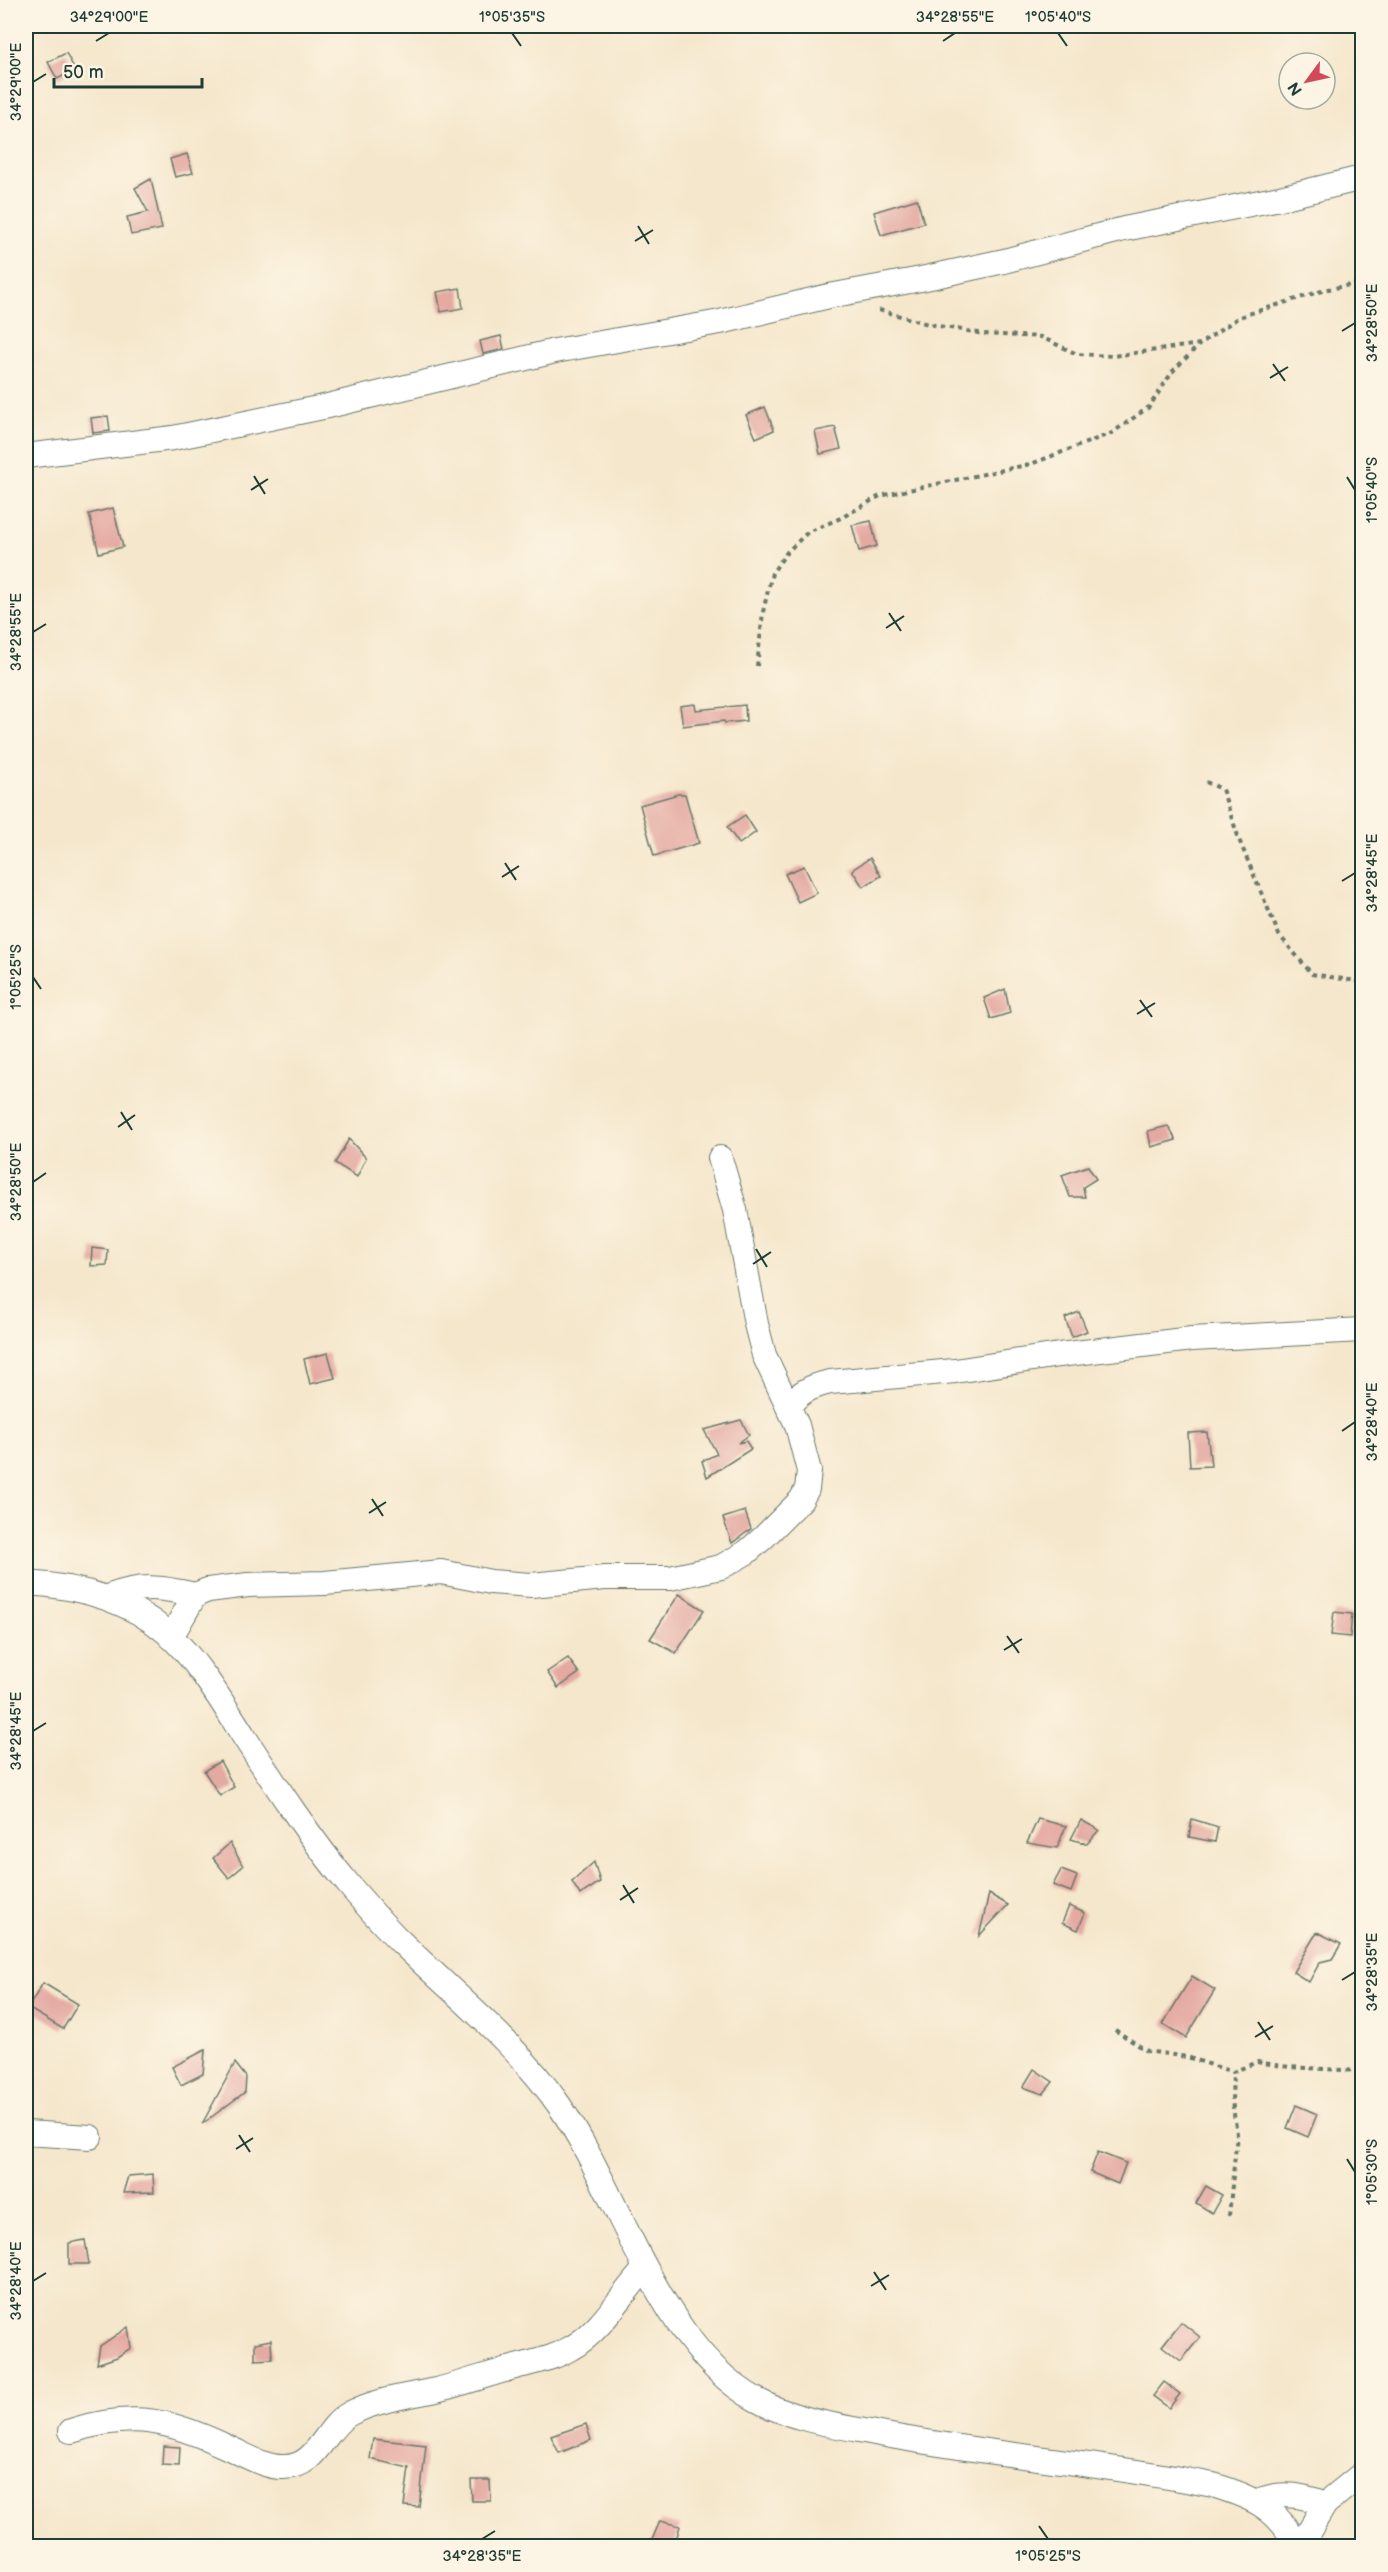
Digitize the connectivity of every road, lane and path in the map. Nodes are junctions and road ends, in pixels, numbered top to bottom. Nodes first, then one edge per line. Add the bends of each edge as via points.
1 (1362, 178) edge
2 (1362, 283) edge
3 (873, 309) dead end
4 (1200, 344) junction
5 (26, 456) edge
6 (757, 666) dead end
7 (1206, 782) dead end
8 (1362, 982) edge
9 (720, 1158) dead end
10 (1362, 1330) edge
11 (788, 1407) junction
12 (26, 1582) edge
13 (195, 1595) junction
14 (107, 1597) junction
15 (171, 1637) junction
16 (1115, 2030) dead end
17 (1362, 2071) edge
18 (1233, 2072) junction
19 (26, 2133) edge
20 (90, 2137) dead end
21 (1229, 2216) dead end
22 (645, 2269) junction
23 (71, 2431) dead end
24 (1362, 2474) edge
25 (1259, 2501) junction
26 (1325, 2504) junction
27 (1299, 2547) edge

1 - 5 street via 1124,229 921,279 720,322 555,351 328,406 174,438
2 - 4 path via 1328,289 1239,317
3 - 4 path via 984,334 1041,337 1077,354 1113,356
4 - 6 path via 1172,372 1149,407 1112,433 1031,464 880,496 808,532 772,573
7 - 8 path via 1222,789 1279,935 1312,974
9 - 11 street via 738,1221 764,1355
10 - 11 street via 1192,1340 955,1371 830,1382 813,1386
11 - 13 street via 807,1461 807,1489 792,1512 747,1552 708,1572 661,1579 605,1578 531,1585 441,1572 325,1583 248,1585
12 - 14 street
13 - 14 street via 138,1587
13 - 15 street
14 - 15 street via 134,1610
15 - 22 street via 194,1661 302,1824 348,1884 541,2080 584,2145
16 - 18 path via 1147,2051 1186,2056
17 - 18 path via 1257,2062
18 - 21 path via 1237,2134
19 - 20 street
22 - 23 street via 586,2338 572,2348 557,2356 357,2410 338,2422 320,2448 295,2466 275,2466 196,2433 152,2420 93,2424
22 - 25 street via 697,2351 756,2400 787,2413 908,2439 1180,2478
24 - 26 street
25 - 26 street via 1296,2495
25 - 27 street
26 - 27 street

